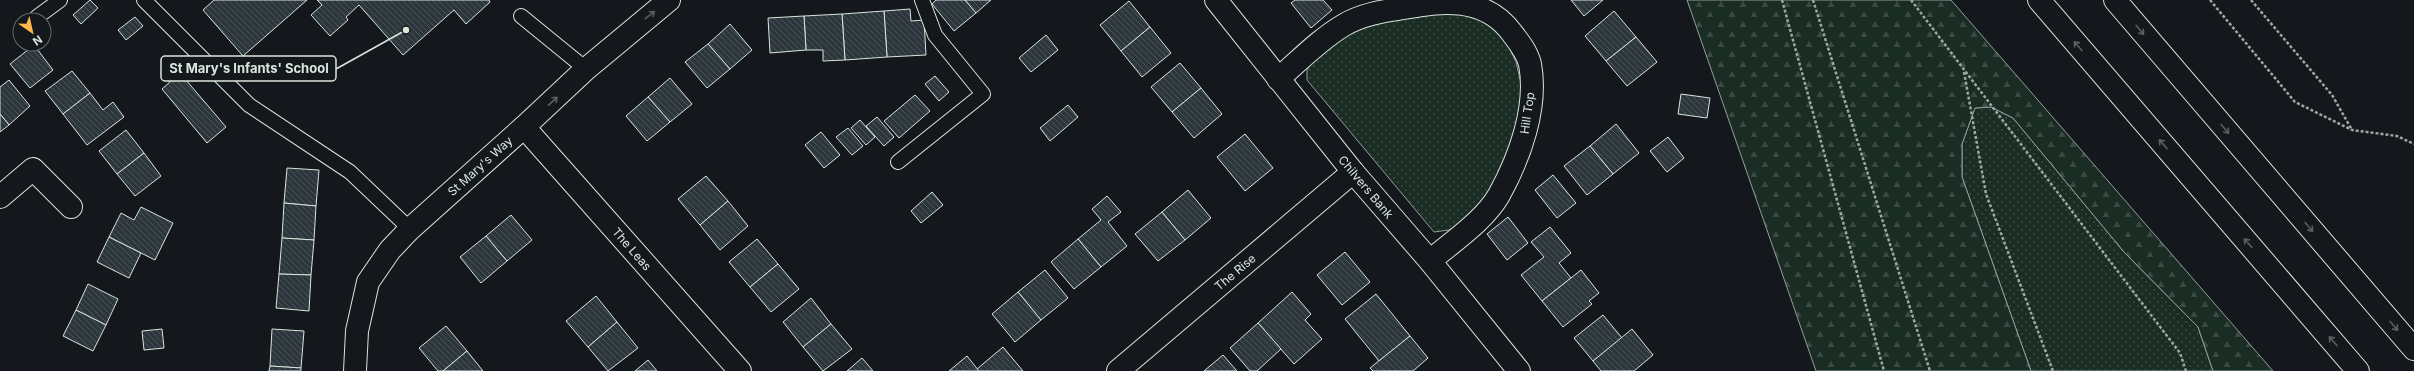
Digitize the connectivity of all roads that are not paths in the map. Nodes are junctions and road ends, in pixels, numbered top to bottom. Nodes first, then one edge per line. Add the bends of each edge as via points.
1 (60, 0) edge
2 (144, 0) edge
3 (669, 0) edge
4 (922, 0) edge
5 (1216, 0) edge
6 (2039, 0) edge
7 (2115, 0) edge
8 (44, 12) edge
9 (521, 16) dead end
10 (586, 69) junction
11 (1278, 79) junction
12 (524, 127) junction
13 (898, 162) dead end
14 (1353, 172) junction
15 (0, 197) edge
16 (71, 207) dead end
17 (410, 229) junction
18 (1430, 261) junction
19 (2414, 349) edge
20 (355, 371) edge
21 (740, 371) edge
22 (1118, 371) edge
23 (1518, 371) edge
24 (2358, 371) edge

1 - 8 lane
2 - 17 lane via 249,106 350,172
10 -> 3 main road, St Mary's Way
4 - 13 lane via 935,35 983,94
5 - 11 main road, Chilvers Bank
24 -> 6 main road
7 -> 19 main road
9 - 10 lane
12 -> 10 main road, St Mary's Way
11 - 14 main road, Chilvers Bank
11 - 18 main road, Hill Top via 1344,25 1371,14 1437,3 1459,3 1478,6 1507,25 1522,46 1530,64 1531,98 1524,135 1499,196 1484,214
12 - 17 main road, St Mary's Way
12 - 21 main road, The Leas
14 - 18 main road, Chilvers Bank
14 - 22 main road, The Rise
15 - 16 main road via 33,169
17 - 20 main road, St Mary's Way via 390,250 368,282 357,331
18 - 23 main road, Chilvers Bank

